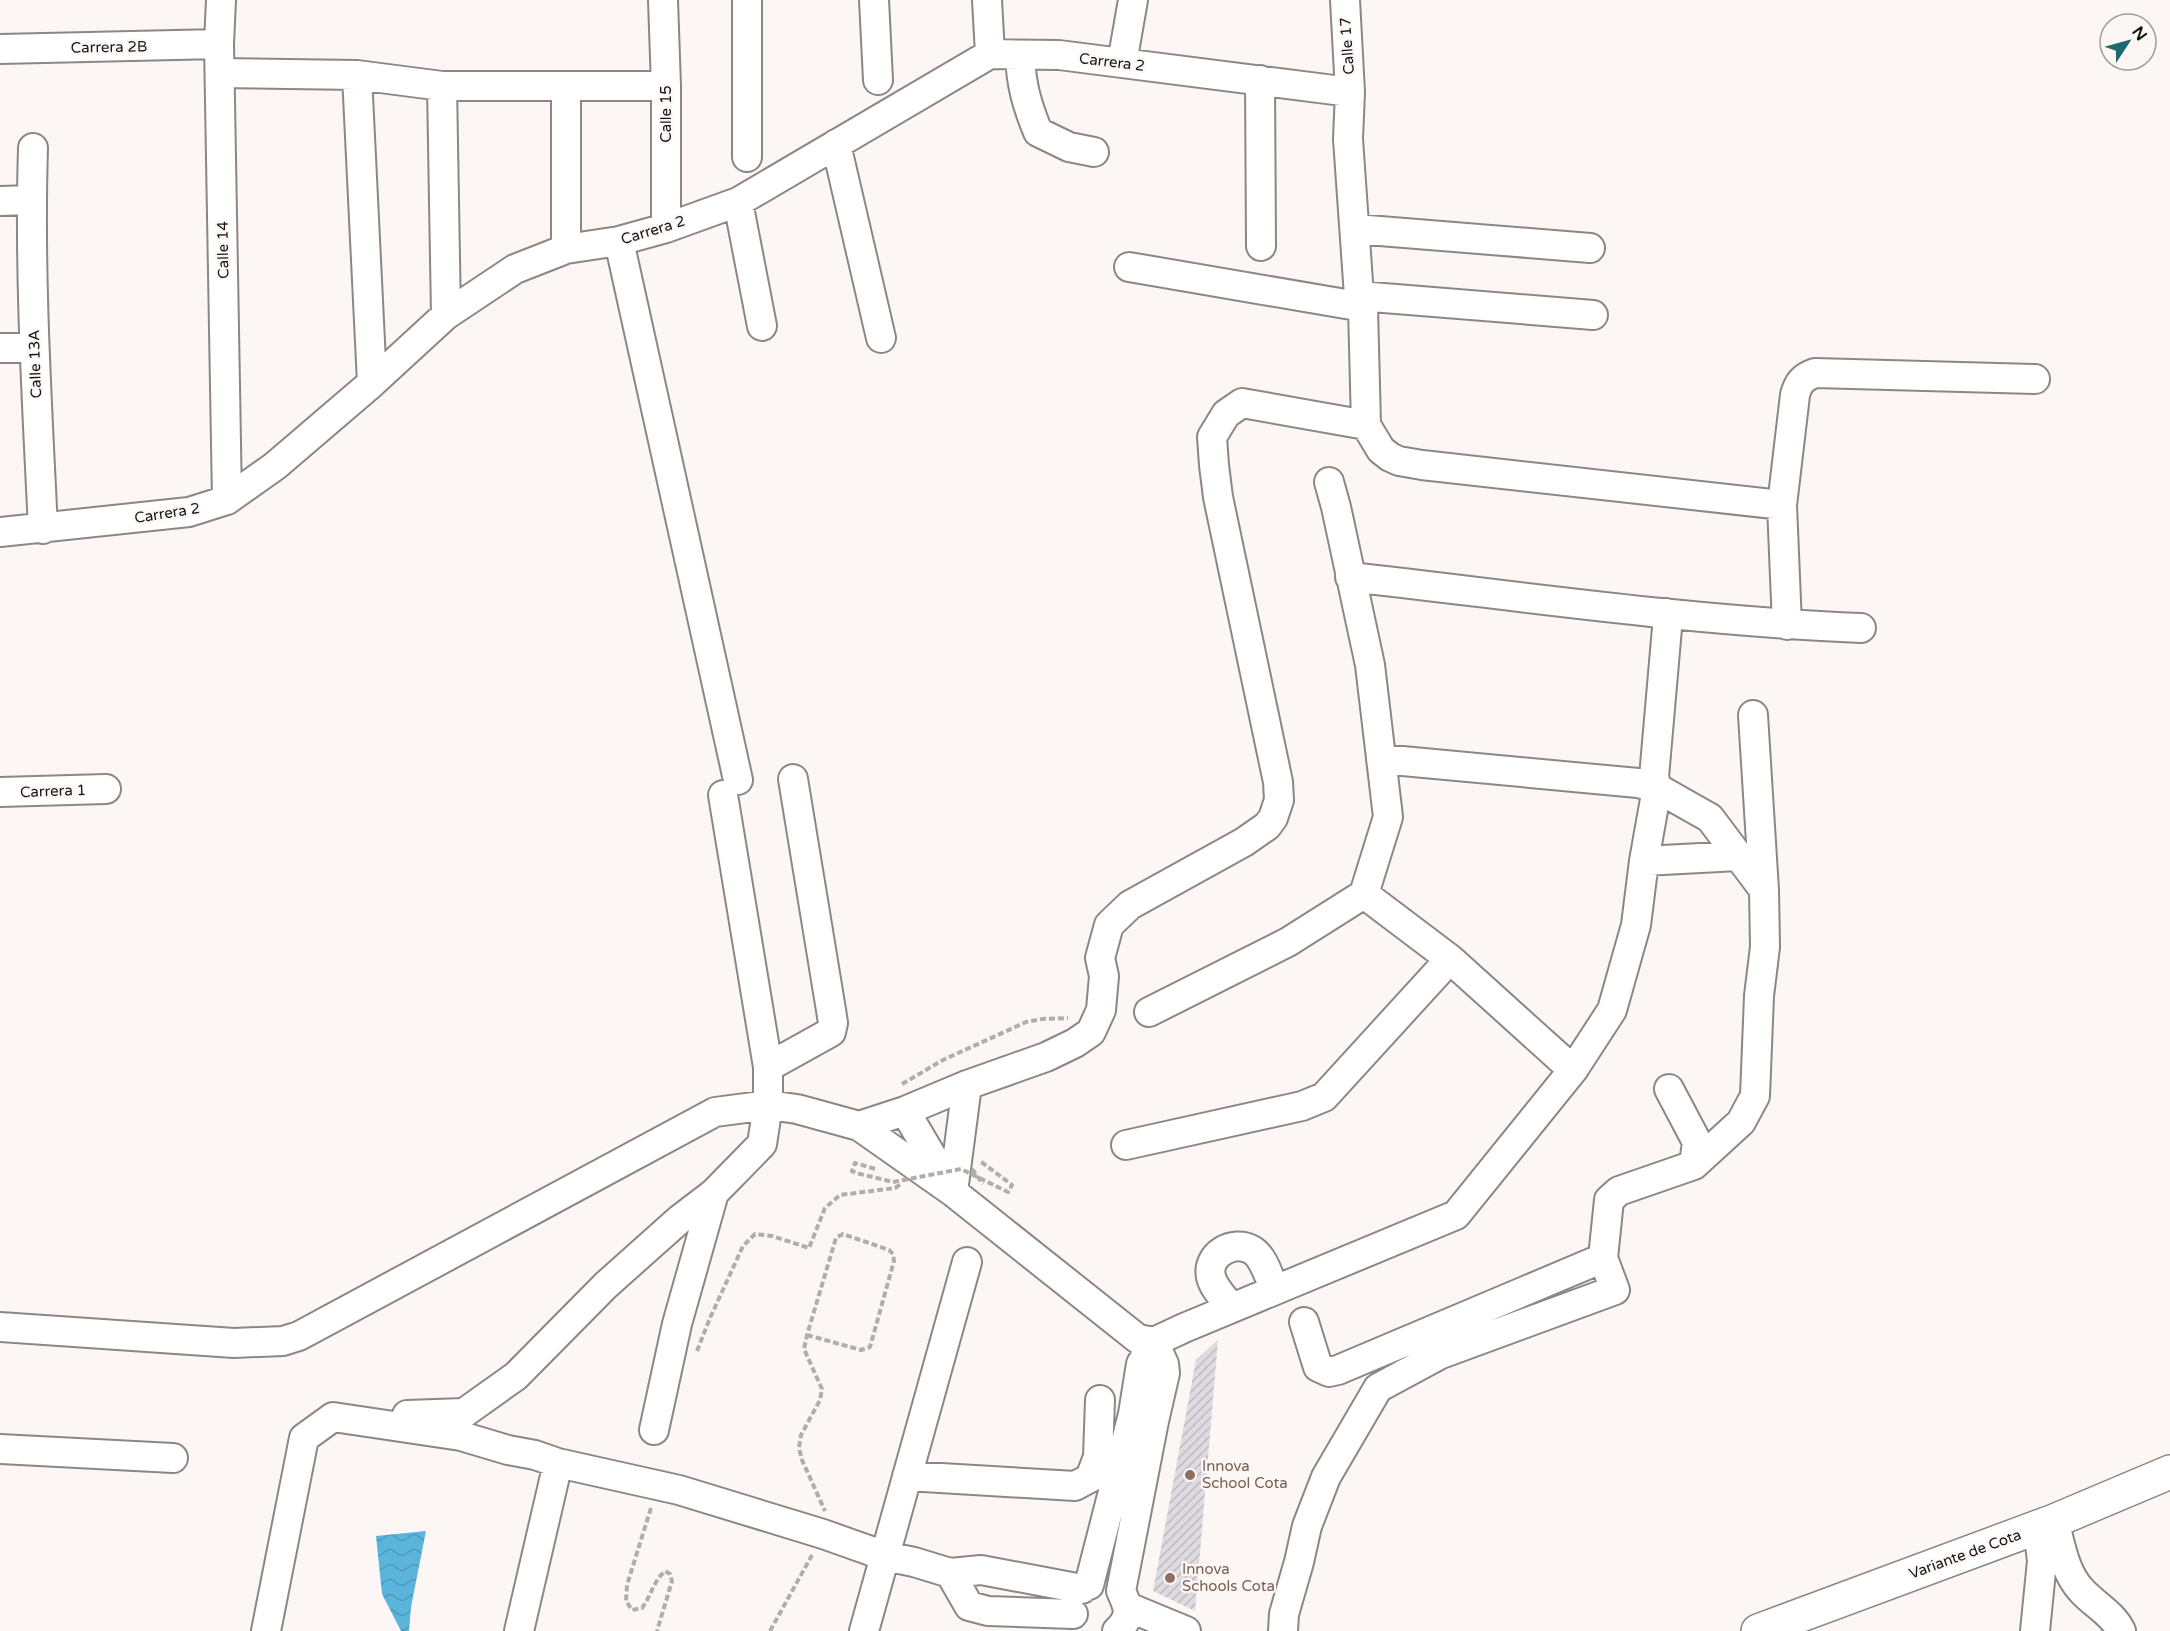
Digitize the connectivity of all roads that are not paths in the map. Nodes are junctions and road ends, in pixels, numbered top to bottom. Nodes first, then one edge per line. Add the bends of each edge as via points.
1 (221, 0) edge
2 (663, 0) edge
3 (747, 0) edge
4 (874, 0) edge
5 (987, 0) edge
6 (1133, 0) edge
7 (1345, 0) edge
8 (219, 44) junction
9 (0, 49) edge
10 (990, 54) junction
11 (1020, 56) junction
12 (1122, 63) junction
13 (220, 73) junction
14 (357, 75) junction
15 (878, 80) dead end
16 (1260, 80) junction
17 (442, 86) junction
18 (666, 86) junction
19 (1350, 92) junction
20 (566, 99) dead end
21 (836, 144) junction
22 (33, 148) dead end
23 (1094, 152) dead end
24 (747, 157) dead end
25 (32, 200) junction
26 (0, 201) edge
27 (738, 202) junction
28 (666, 228) junction
29 (1355, 229) junction
30 (619, 241) junction
31 (1261, 246) dead end
32 (1590, 248) dead end
33 (566, 249) junction
34 (1129, 267) dead end
35 (1361, 302) junction
36 (447, 315) junction
37 (1593, 315) dead end
38 (762, 326) dead end
39 (881, 338) dead end
40 (0, 348) edge
41 (34, 348) junction
42 (2035, 379) dead end
43 (372, 383) junction
44 (1366, 425) junction
45 (1329, 482) dead end
46 (228, 500) junction
47 (1782, 505) junction
48 (43, 529) junction
49 (0, 532) edge
50 (1350, 577) junction
51 (1665, 614) junction
52 (1787, 625) junction
53 (1861, 628) dead end
54 (1753, 715) dead end
55 (1381, 759) junction
56 (794, 779) dead end
57 (1657, 788) junction
58 (106, 789) dead end
59 (0, 792) edge
60 (1738, 856) junction
61 (1644, 861) junction
62 (1764, 890) junction
63 (1364, 894) junction
64 (1450, 959) junction
65 (1149, 1012) dead end
66 (768, 1067) junction
67 (1574, 1070) junction
68 (967, 1085) junction
69 (1670, 1089) dead end
70 (900, 1100) junction
71 (768, 1105) junction
72 (859, 1126) junction
73 (1126, 1145) dead end
74 (1694, 1165) junction
75 (953, 1192) junction
76 (714, 1193) junction
77 (1603, 1258) junction
78 (967, 1262) dead end
79 (1275, 1290) junction
80 (1233, 1308) junction
81 (1304, 1322) dead end
82 (0, 1327) edge
83 (1154, 1342) junction
84 (1100, 1400) dead end
85 (333, 1417) junction
86 (654, 1430) dead end
87 (0, 1449) edge
88 (172, 1458) dead end
89 (558, 1463) junction
90 (2170, 1472) edge
91 (907, 1476) junction
92 (2046, 1524) junction
93 (885, 1556) junction
94 (950, 1573) junction
95 (1082, 1613) edge
96 (1123, 1613) edge
97 (1183, 1629) edge
98 (266, 1631) edge
99 (519, 1631) edge
100 (864, 1631) edge
101 (1283, 1631) edge
102 (1758, 1631) edge
103 (2035, 1631) edge
104 (2121, 1631) edge

1 - 8 street, Calle 14
2 - 18 street, Calle 15
3 - 24 street
4 - 15 street
5 - 10 street
6 - 12 street
7 - 19 street, Calle 17
8 - 9 street, Carrera 2B
8 - 13 street, Calle 14
10 - 11 street, Carrera 2
10 - 21 street, Carrera 2
11 - 12 street, Carrera 2 via 1059,55
11 - 23 street via 1026,105 1038,132 1069,147
12 - 16 street, Carrera 2
13 - 14 street
13 - 46 street, Calle 14
14 - 17 street
14 - 43 street
16 - 19 street, Carrera 2
16 - 31 street
17 - 18 street
17 - 36 street
18 - 28 street, Calle 15
19 - 29 street, Calle 17 via 1348,139
20 - 33 street
21 - 27 street, Carrera 2
21 - 39 street
22 - 25 street, Calle 13A
25 - 26 street
25 - 41 street, Calle 13A
27 - 28 street, Carrera 2
27 - 38 street
28 - 30 street, Carrera 2
29 - 32 street
29 - 35 street, Calle 17
30 - 33 street, Carrera 2
30 - 66 street via 731,788
33 - 36 street, Carrera 2 via 515,268
34 - 35 street
35 - 37 street
35 - 44 street, Calle 17
36 - 43 street, Carrera 2
40 - 41 street
41 - 48 street, Calle 13A
42 - 47 street via 1807,375 1798,384 1795,395
43 - 46 street, Carrera 2
44 - 47 street via 1380,450 1399,461
44 - 68 street via 1242,403 1226,414 1212,437 1218,497 1278,782 1279,801 1273,818 1244,842 1130,905 1109,925 1100,958 1104,976 1101,1010 1091,1032 1046,1056
45 - 50 street
46 - 48 street, Carrera 2 via 189,512
47 - 52 street
48 - 49 street, Carrera 2
50 - 51 street
50 - 55 street via 1370,664
51 - 52 street
51 - 57 street via 1654,777
52 - 53 street
54 - 62 street
55 - 57 street
55 - 63 street via 1388,816
56 - 66 street via 833,1023 826,1036
57 - 60 street via 1710,818
57 - 61 street
58 - 59 street, Carrera 1
60 - 61 street
60 - 62 street
61 - 67 street via 1636,925 1612,1010
62 - 74 street via 1765,946 1758,996 1755,1096 1741,1122
63 - 64 street
63 - 65 street via 1288,942
64 - 67 street
64 - 73 street via 1324,1097 1302,1106
66 - 71 street
67 - 79 street via 1456,1215
68 - 70 street
68 - 75 street
69 - 74 street via 1697,1142
70 - 72 street
70 - 75 street
71 - 72 street
71 - 76 street via 762,1144
71 - 82 street via 715,1112 299,1336 283,1341 234,1343
72 - 75 street
74 - 77 street via 1619,1191 1609,1200
75 - 83 street via 1138,1339
76 - 85 street via 606,1285 516,1376 464,1413
76 - 86 street via 677,1324
77 - 81 street via 1329,1372 1318,1367
77 - 101 street via 1615,1290 1441,1354 1377,1388 1322,1487 1307,1526
78 - 91 street
79 - 80 street
79 - 80 street via 1253,1250 1239,1246 1224,1249 1213,1260 1211,1275 1216,1290
80 - 83 street
83 - 95 street via 1141,1364 1133,1414
83 - 96 street via 1165,1373
84 - 91 street via 1098,1457 1090,1478 1075,1486
85 - 89 street via 460,1436
85 - 98 street via 304,1438
87 - 88 street
89 - 93 street via 658,1486
89 - 99 street
90 - 92 main road, Variante de Cota
91 - 93 street
92 - 102 main road, Variante de Cota
92 - 103 street
92 - 104 street via 2069,1573 2081,1590 2117,1622
93 - 94 street
93 - 100 street
94 - 95 street via 981,1570
94 - 95 street via 969,1606 988,1611
95 - 96 street via 1106,1583
96 - 97 street via 1139,1629

